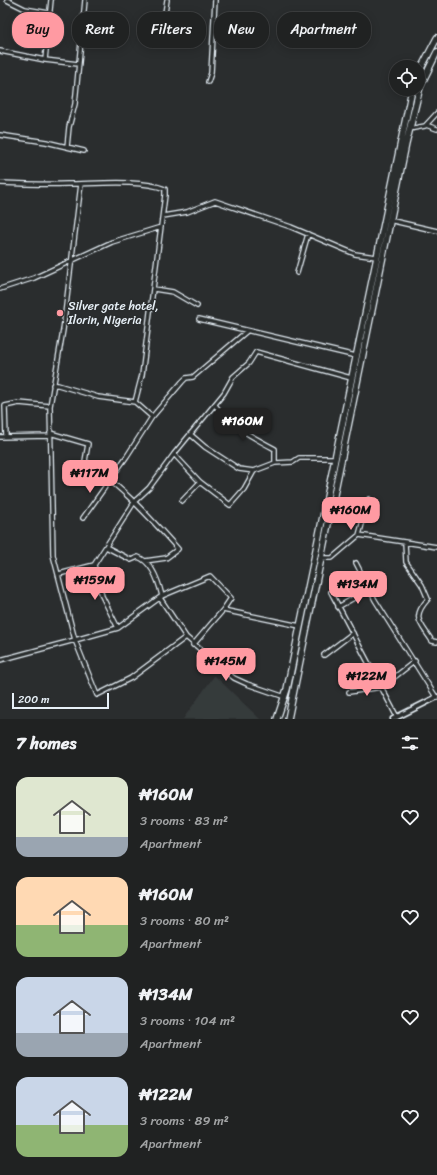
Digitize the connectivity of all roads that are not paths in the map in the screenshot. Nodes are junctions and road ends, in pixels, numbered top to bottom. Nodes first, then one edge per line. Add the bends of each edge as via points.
1 (6, 0) edge
2 (51, 0) edge
3 (85, 0) edge
4 (167, 0) edge
5 (215, 0) edge
6 (43, 12) edge
7 (49, 12) edge
8 (165, 12) edge
9 (437, 38) edge
10 (46, 48) edge
11 (0, 51) edge
12 (437, 52) edge
13 (45, 60) junction
14 (425, 61) edge
15 (78, 64) junction
16 (208, 82) dead end
17 (410, 96) edge
18 (437, 113) edge
19 (426, 125) junction
20 (409, 129) junction
21 (437, 129) edge
22 (0, 135) edge
23 (67, 147) junction
24 (84, 151) dead end
25 (0, 183) edge
26 (81, 184) junction
27 (163, 216) junction
28 (389, 220) junction
29 (161, 227) junction
30 (437, 231) edge
31 (308, 234) junction
32 (376, 257) junction
33 (72, 260) junction
34 (297, 273) dead end
35 (0, 289) edge
36 (154, 289) junction
37 (197, 306) dead end
38 (199, 319) dead end
39 (247, 332) junction
40 (356, 356) junction
41 (54, 376) junction
42 (351, 378) junction
43 (53, 385) junction
44 (58, 385) junction
45 (135, 402) junction
46 (215, 405) junction
47 (2, 406) edge
48 (50, 406) junction
49 (152, 417) junction
50 (190, 434) junction
51 (50, 435) junction
52 (6, 436) junction
53 (0, 437) edge
54 (174, 454) junction
55 (335, 458) junction
56 (275, 463) junction
57 (254, 471) junction
58 (110, 479) junction
59 (200, 482) junction
60 (369, 499) dead end
61 (135, 501) junction
62 (182, 501) dead end
63 (82, 518) dead end
64 (359, 535) junction
65 (405, 542) junction
66 (106, 547) junction
67 (437, 547) edge
68 (320, 558) junction
69 (145, 561) junction
70 (356, 563) dead end
71 (94, 565) junction
72 (59, 574) junction
73 (370, 588) junction
74 (331, 592) dead end
75 (161, 597) junction
76 (338, 608) junction
77 (223, 610) junction
78 (300, 626) junction
79 (118, 628) junction
80 (353, 633) junction
81 (186, 636) junction
82 (75, 640) junction
83 (437, 642) edge
84 (193, 645) junction
85 (324, 654) dead end
86 (0, 660) edge
87 (415, 661) junction
88 (382, 687) junction
89 (349, 692) dead end
90 (284, 697) junction
91 (437, 697) edge
92 (395, 718) edge
93 (277, 719) edge
94 (288, 719) edge

1 - 6 street via 25,9
2 - 7 street
3 - 15 street
4 - 8 street
5 - 16 street via 211,73
9 - 14 main road
10 - 13 street
11 - 13 street
12 - 20 main road via 420,87
13 - 15 street
15 - 23 street via 75,104
17 - 32 main road
18 - 19 street
19 - 20 street
19 - 21 street
20 - 28 main road
22 - 23 street
23 - 24 street
25 - 26 street
26 - 27 street via 134,184 163,188 166,192
26 - 33 street
27 - 29 street
27 - 31 street via 187,212 214,201
28 - 30 street
28 - 68 main road
29 - 33 street via 112,242
29 - 36 street
31 - 32 street via 355,254
31 - 34 street
32 - 40 main road
33 - 35 street via 34,278
33 - 41 street
36 - 37 street via 173,292
36 - 45 street via 142,375
38 - 39 street
39 - 40 street
39 - 49 street via 193,377 186,378
40 - 42 main road
41 - 43 street
41 - 44 street
42 - 46 street via 256,352 249,363 233,377
42 - 55 main road
43 - 44 street
43 - 48 street
44 - 45 street via 98,397
45 - 49 street
46 - 50 street
46 - 56 street via 245,434 275,449
47 - 48 street via 19,403
47 - 52 street
48 - 51 street
49 - 58 street
50 - 54 street
50 - 57 street via 239,469
51 - 52 street
51 - 58 street via 88,444 85,461
51 - 72 street via 53,555
52 - 53 street
54 - 59 street
54 - 61 street via 149,488
55 - 56 street via 299,458 292,462
55 - 78 main road
56 - 57 street
57 - 59 street via 244,489 230,505
58 - 61 street
58 - 63 street
59 - 62 street
60 - 64 street
61 - 66 street
61 - 69 street via 178,549 166,558
64 - 65 street
64 - 68 street via 332,558
65 - 67 street
65 - 83 street via 406,562 428,599 419,610 418,618 432,641
66 - 69 street via 131,560 138,557
66 - 71 street
68 - 94 main road
69 - 75 street via 159,584
70 - 73 street
71 - 72 street
71 - 79 street via 102,596
72 - 82 street
73 - 76 street
73 - 87 street via 375,600
74 - 76 street
75 - 77 street via 210,576 231,598
75 - 79 street
75 - 81 street
76 - 80 street
77 - 78 street
77 - 84 street
78 - 90 main road
79 - 82 street
80 - 85 street
80 - 88 street
81 - 82 street via 131,678 97,695
81 - 84 street
82 - 86 street
84 - 90 street via 234,678
87 - 88 street
87 - 91 street
88 - 89 street
88 - 92 street
90 - 93 main road
91 - 92 street

